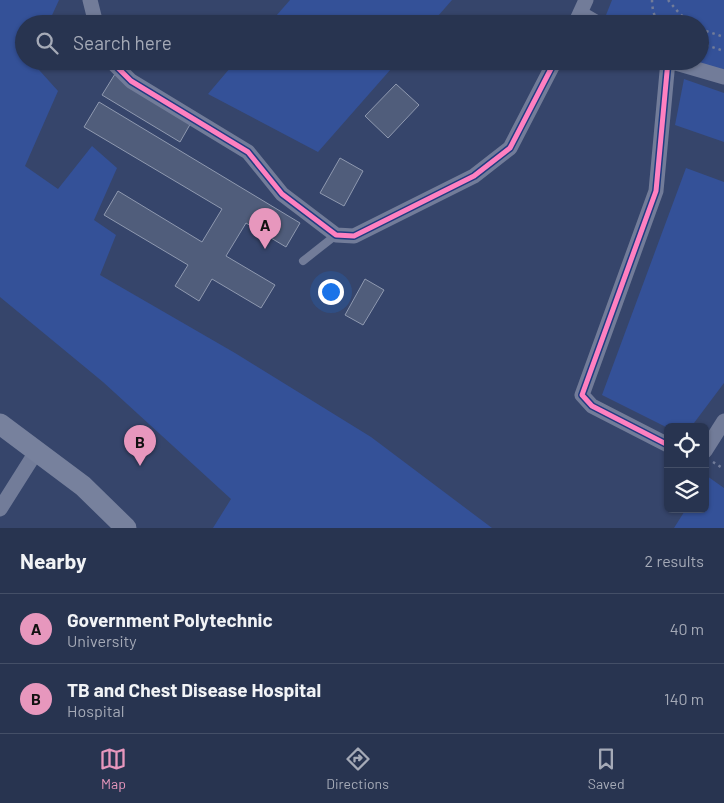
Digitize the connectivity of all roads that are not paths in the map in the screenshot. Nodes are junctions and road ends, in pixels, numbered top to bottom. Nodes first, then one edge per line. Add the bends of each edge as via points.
1 (90, 0) edge
2 (94, 15) edge
3 (120, 70) edge
4 (550, 70) edge
5 (668, 70) edge
6 (702, 70) edge
7 (724, 76) edge
8 (336, 235) junction
9 (303, 261) dead end
10 (724, 421) edge
11 (0, 424) edge
12 (664, 443) edge
13 (36, 452) junction
14 (709, 454) edge
15 (0, 509) edge
16 (126, 528) edge

1 - 2 street
3 - 8 street via 131,81 248,152 282,194
4 - 8 street via 510,148 474,176 354,236
5 - 12 street via 656,191 582,395 592,406
6 - 7 street
8 - 9 lane
10 - 14 street
11 - 13 main road
13 - 15 street
13 - 16 main road via 83,486

